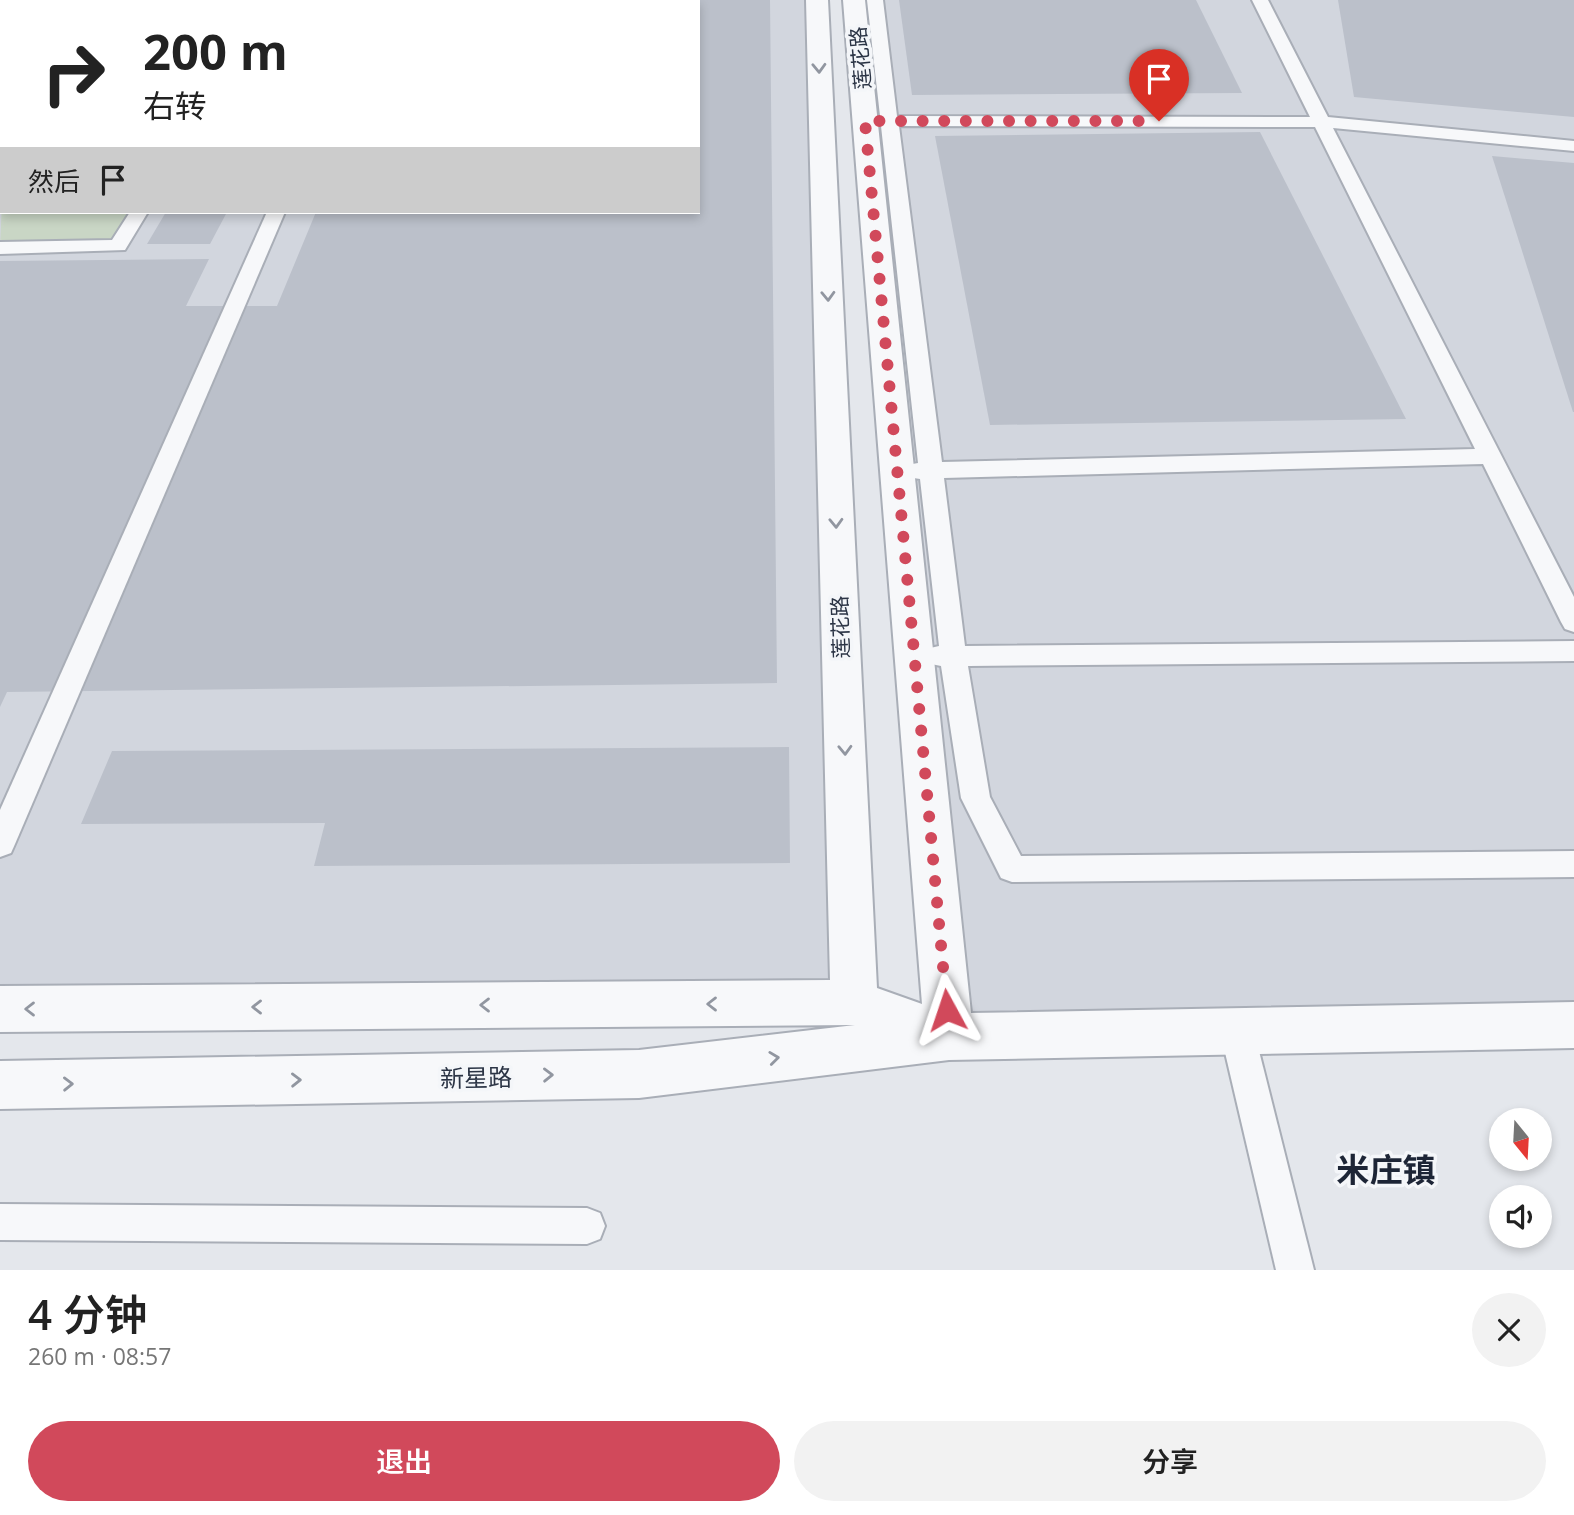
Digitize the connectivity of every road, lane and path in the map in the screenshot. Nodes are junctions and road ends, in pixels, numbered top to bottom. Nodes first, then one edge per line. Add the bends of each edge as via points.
1 (817, 0) edge
2 (854, 0) edge
3 (875, 0) edge
4 (1260, 0) edge
5 (877, 121) junction
6 (1322, 122) junction
7 (1574, 146) edge
8 (138, 214) edge
9 (275, 214) edge
10 (0, 248) edge
11 (1490, 456) junction
12 (914, 471) junction
13 (1574, 622) edge
14 (1574, 651) edge
15 (914, 656) junction
16 (953, 656) junction
17 (0, 844) edge
18 (1574, 864) edge
19 (854, 1002) junction
20 (0, 1009) edge
21 (1574, 1025) edge
22 (1237, 1031) junction
23 (949, 1037) junction
24 (0, 1085) edge
25 (0, 1222) edge
26 (587, 1226) dead end
27 (1295, 1270) edge

1 -> 19 street, 莲花路
2 - 5 street, 莲花路
3 - 5 lane
4 - 6 lane
5 - 6 lane
5 - 12 street, 莲花路
6 - 7 lane
6 - 11 lane
8 - 10 lane via 118,246
9 - 17 lane
11 - 12 lane
11 - 13 lane
12 - 15 street, 莲花路
12 - 16 lane
14 - 16 lane
15 - 16 lane
15 - 23 street, 莲花路
16 - 18 lane via 976,798 1012,869
19 -> 20 street
19 - 23 street
21 - 22 street, 新星路
22 - 23 street, 新星路
22 - 27 lane
24 -> 23 street, 新星路 via 639,1074
25 - 26 lane

